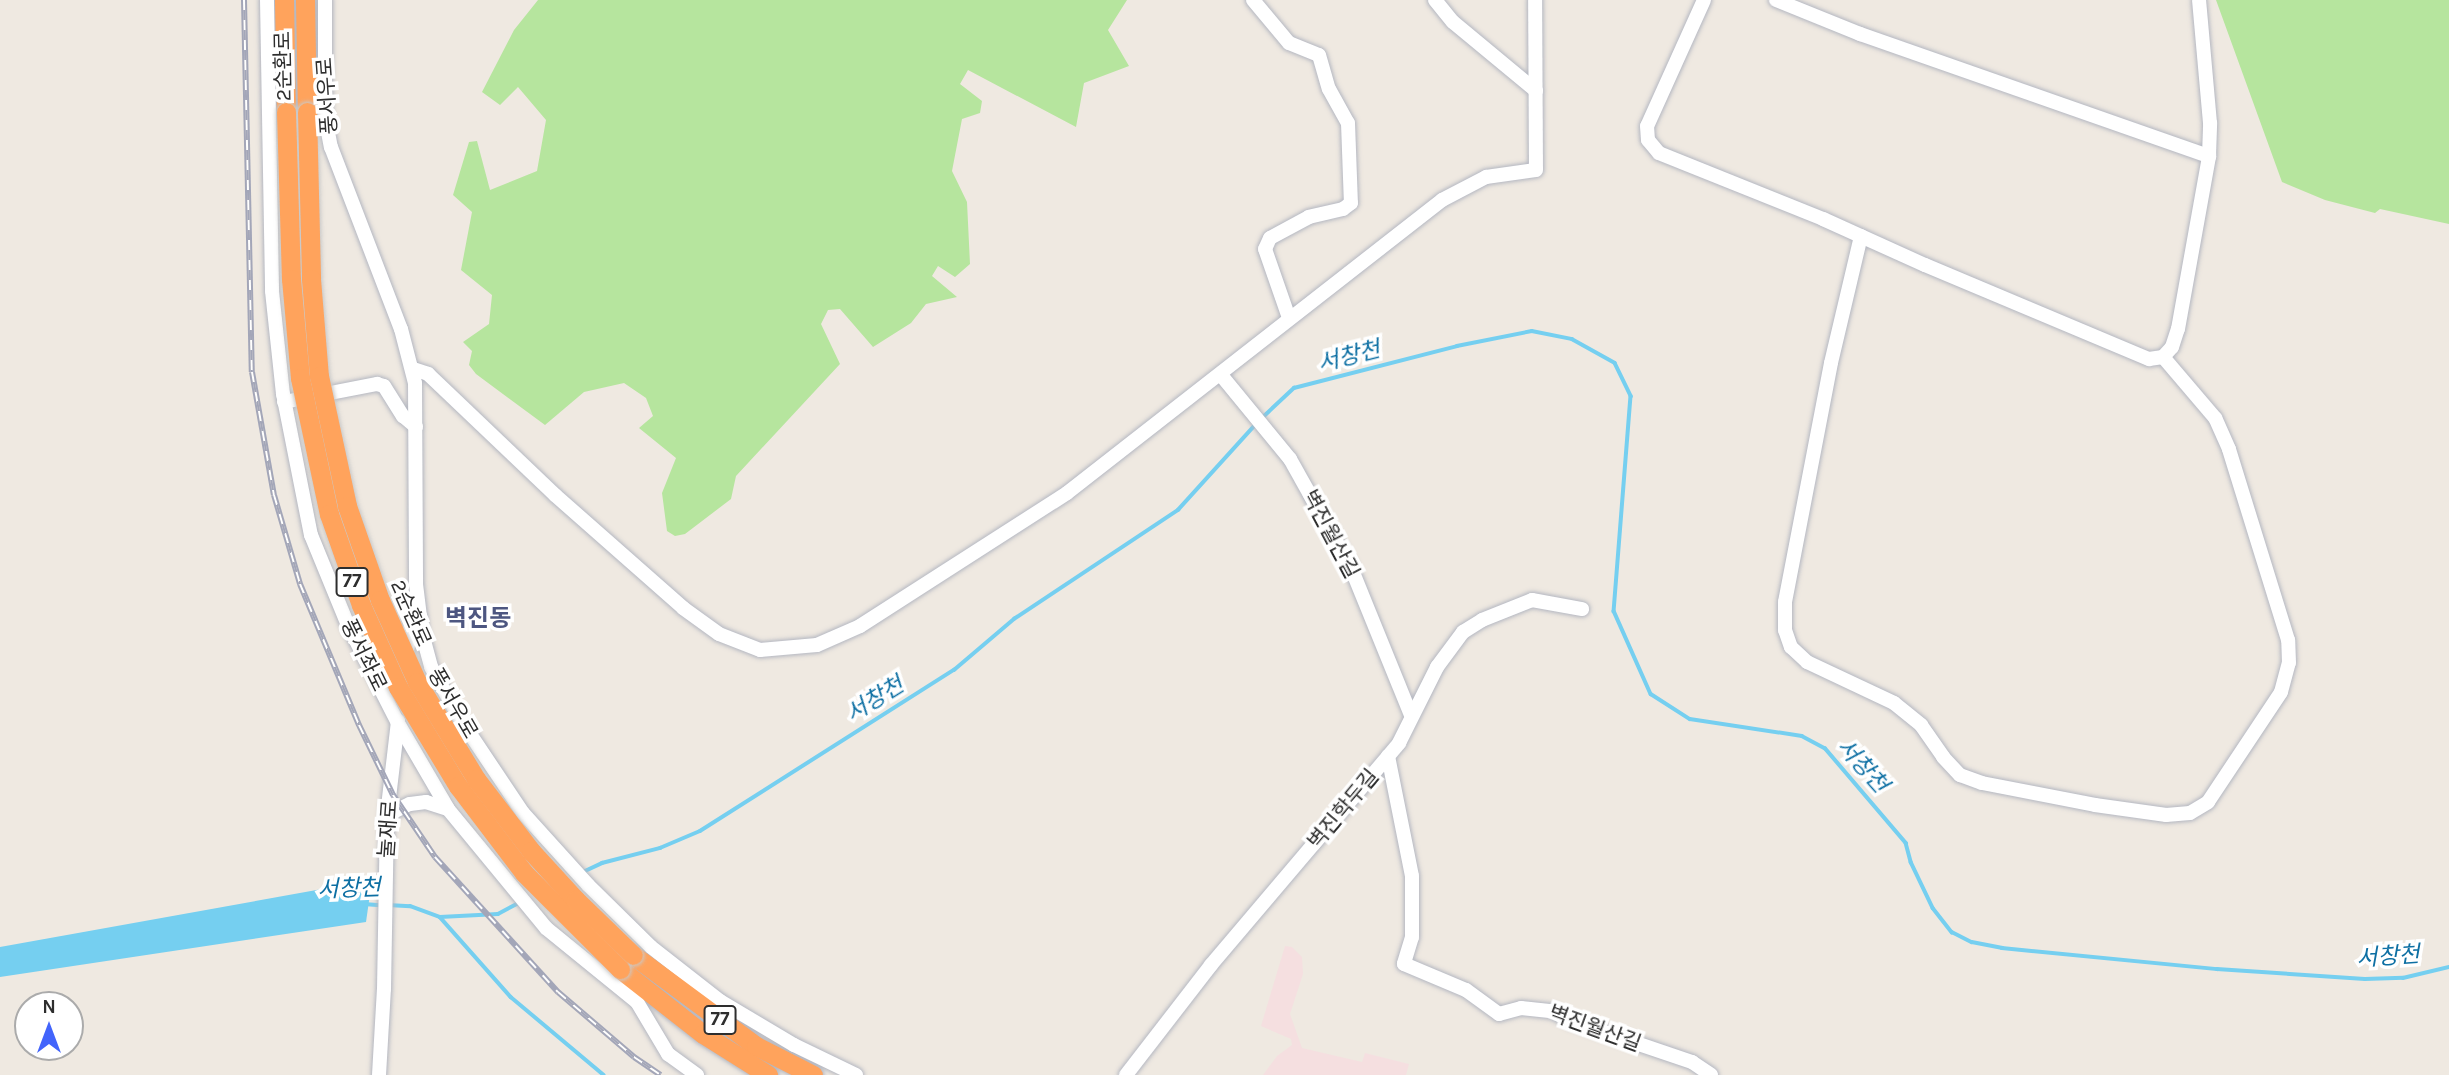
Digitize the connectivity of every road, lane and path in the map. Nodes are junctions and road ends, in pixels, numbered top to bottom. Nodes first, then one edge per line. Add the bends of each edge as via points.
1 (267, 0) edge
2 (284, 0) edge
3 (305, 0) edge
4 (325, 0) edge
5 (1253, 0) edge
6 (1435, 0) edge
7 (1535, 0) edge
8 (1704, 0) edge
9 (1776, 0) edge
10 (2199, 0) edge
11 (1536, 91) junction
12 (2209, 156) junction
13 (1861, 236) junction
14 (1289, 318) junction
15 (2163, 357) junction
16 (413, 369) junction
17 (1221, 375) junction
18 (284, 402) junction
19 (416, 427) junction
20 (416, 584) junction
21 (1582, 609) dead end
22 (403, 682) junction
23 (446, 695) junction
24 (1411, 715) junction
25 (398, 723) junction
26 (1388, 756) junction
27 (499, 778) junction
28 (437, 789) junction
29 (448, 808) junction
30 (387, 814) junction
31 (627, 962) junction
32 (379, 1075) edge
33 (697, 1075) edge
34 (768, 1075) edge
35 (813, 1075) edge
36 (856, 1075) edge
37 (1126, 1075) edge
38 (1712, 1075) edge

1 - 18 street, 풍서좌로 via 272,291
2 - 31 highway, 2순환로 / 77, bridge via 291,279 300,378 317,467 357,594 398,687 458,786 524,873
3 - 31 highway, 2순환로 / 77, bridge via 311,279 319,376 344,495 376,589 417,682 475,779
4 - 16 street, 풍서우로 via 325,105 331,147
5 - 14 street via 1289,43 1319,55 1329,89 1349,123 1350,203 1270,237 1265,249
6 - 11 street via 1453,22
7 - 11 street
8 - 13 street via 1656,102 1647,126 1648,141 1659,153
9 - 12 street via 1860,34
10 - 12 street
11 - 14 street via 1536,170 1486,177 1442,200
12 - 15 street via 2178,329
13 - 15 street via 2129,353 2149,359
13 - 15 street via 1785,602 1785,630 1791,647 1807,662 1894,703 1921,725 1961,775 2095,805 2166,816 2190,813 2208,802 2281,692 2289,663 2288,640 2229,450 2215,418
14 - 17 street
16 - 17 street via 429,374 505,450 683,608 730,639 773,651 817,645 860,626 1067,493
16 - 19 street, 풍서우로
17 - 24 street, 벽진월산길 via 1290,459 1352,570
18 - 19 street via 377,384 384,386
18 - 25 street, 풍서좌로 via 312,535 348,625
19 - 20 street, 풍서우로
20 - 22 street, 눌재로
20 - 23 street, 풍서우로 via 427,656
21 - 24 street, 벽진학두길 via 1532,600 1482,620 1453,644
22 - 23 street via 422,676
22 - 25 street, 눌재로
23 - 27 street, 풍서우로
24 - 26 street, 벽진학두길 via 1409,728
25 - 28 street, 풍서좌로
25 - 30 street, 눌재로
26 - 37 street, 벽진학두길 via 1210,965
26 - 38 street, 벽진월산길 via 1412,876 1412,937 1404,964 1466,990 1499,1014 1521,1008 1552,1011 1692,1062
27 - 28 street via 480,760 456,760 438,768
27 - 36 street, 풍서우로 via 548,842 651,947 720,1001
28 - 29 street, 풍서좌로
29 - 30 street via 426,802
29 - 33 street, 풍서좌로 via 531,912 596,972 637,1002 668,1054
30 - 32 street, 눌재로
31 - 34 highway, 2순환로 / 77 via 702,1034
31 - 35 highway, 2순환로 / 77 via 756,1046

